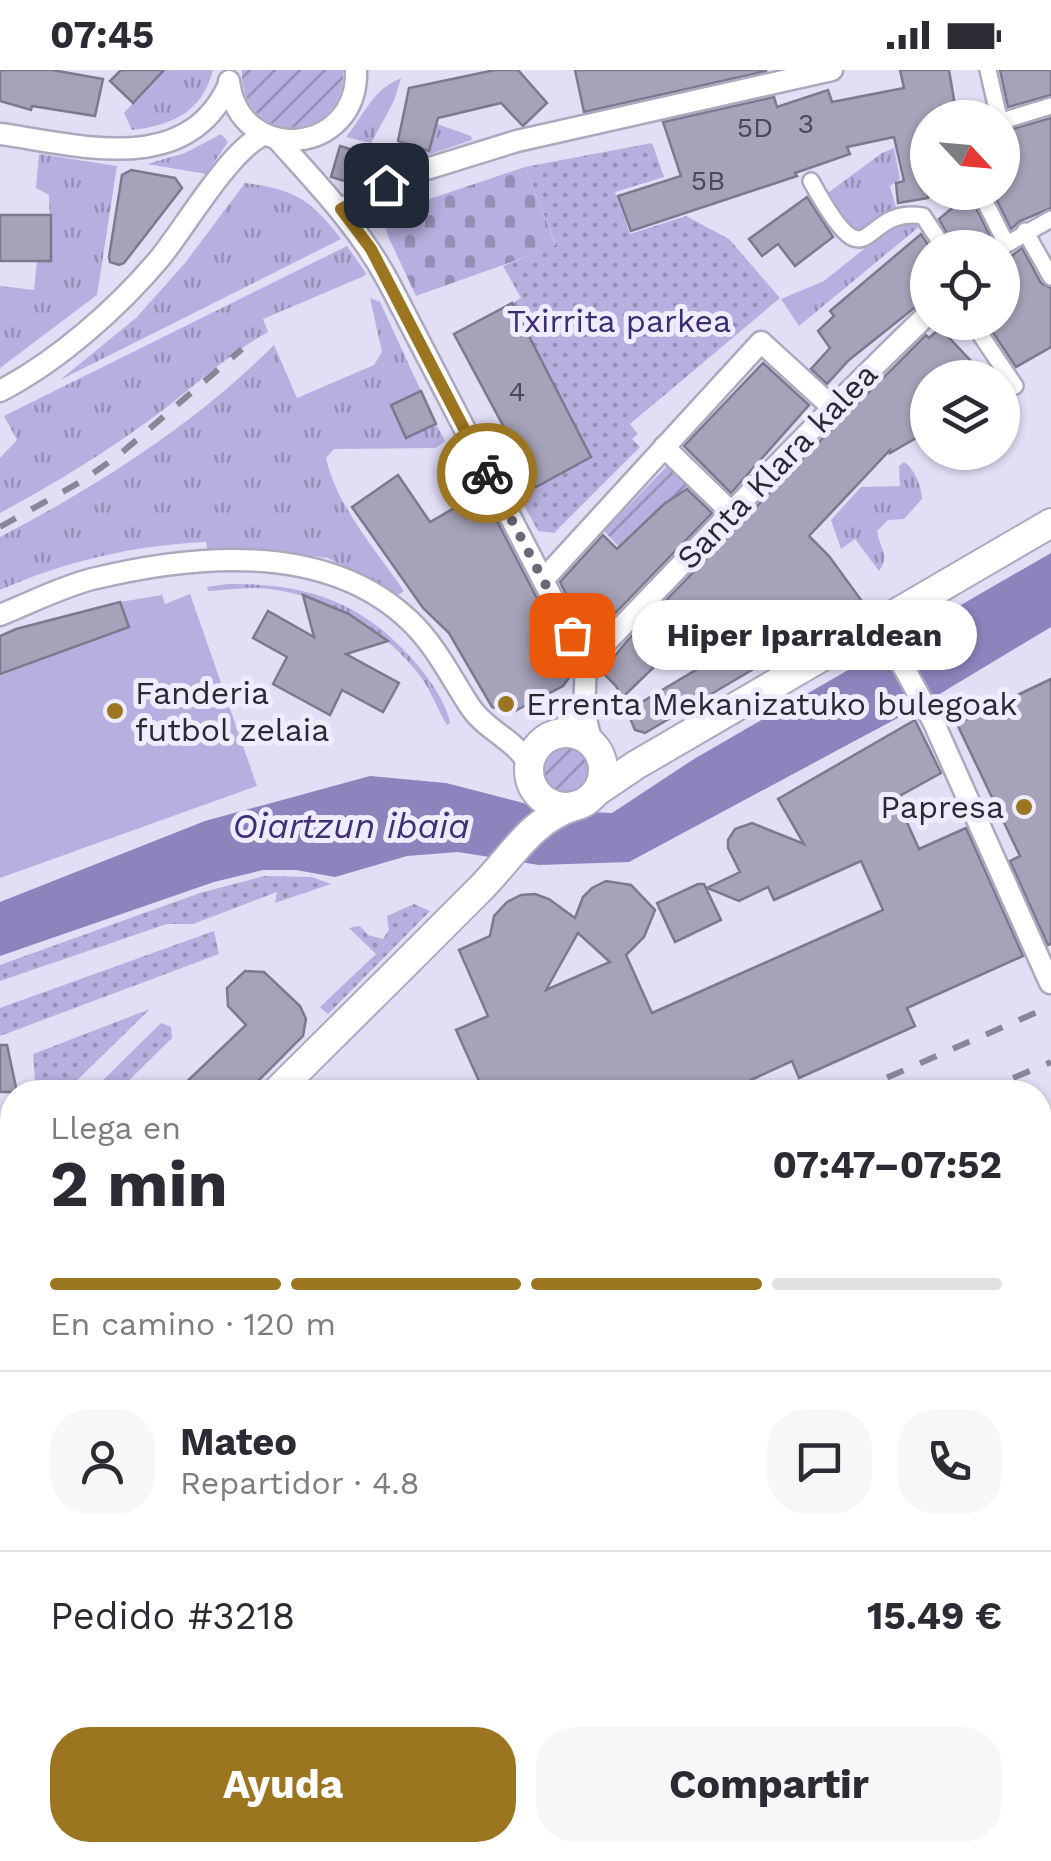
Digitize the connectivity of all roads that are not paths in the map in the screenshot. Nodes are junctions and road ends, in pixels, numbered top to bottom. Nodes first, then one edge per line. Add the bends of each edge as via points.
1 (356, 70) edge
2 (832, 70) edge
3 (988, 70) edge
4 (229, 77) edge
5 (996, 100) edge
6 (1051, 106) edge
7 (1020, 114) edge
8 (242, 116) junction
9 (206, 120) junction
10 (0, 134) edge
11 (316, 136) junction
12 (271, 137) junction
13 (312, 178) junction
14 (811, 181) dead end
15 (341, 209) junction
16 (1051, 220) edge
17 (932, 230) edge
18 (1024, 231) junction
19 (1020, 234) edge
20 (1051, 277) edge
21 (910, 331) edge
22 (0, 391) edge
23 (831, 406) junction
24 (664, 447) junction
25 (732, 514) junction
26 (1051, 523) edge
27 (543, 580) junction
28 (0, 615) edge
29 (884, 633) junction
30 (586, 663) junction
31 (584, 700) junction
32 (503, 735) junction
33 (551, 737) junction
34 (596, 750) junction
35 (650, 758) junction
36 (532, 777) junction
37 (585, 799) junction
38 (525, 836) junction
39 (1050, 983) edge
40 (288, 1080) edge

1 - 11 street via 349,106
2 - 15 street via 516,141 404,176
3 - 5 street
4 - 8 street
4 - 9 street
6 - 7 street
8 - 9 street
8 - 12 street
9 - 10 street via 172,140 124,150
11 - 12 street
11 - 13 street
12 - 13 street
12 - 22 street via 240,152 121,300
13 - 15 street
14 - 17 street via 843,234 855,240 911,214 923,216
15 - 27 street via 371,249
16 - 18 street
18 - 19 street
18 - 20 street
21 - 23 street, Santa Klara kalea
23 - 24 street via 761,342
23 - 25 street, Santa Klara kalea
24 - 25 street
24 - 27 street
25 - 30 street, Santa Klara kalea
26 - 29 main road
27 - 30 street
28 - 32 street via 90,580 174,566 262,559 312,569 369,591 409,620 445,661 478,717
29 - 35 main road
29 - 39 street via 926,708
30 - 31 street
31 - 33 street
31 - 34 street
32 - 33 street
32 - 36 street via 519,749
33 - 34 main road via 579,735
33 - 36 main road via 535,751
34 - 35 main road via 626,760
34 - 37 main road via 602,778
35 - 37 main road
36 - 37 main road via 555,805
36 - 38 main road
37 - 38 main road
38 - 40 main road via 486,884

